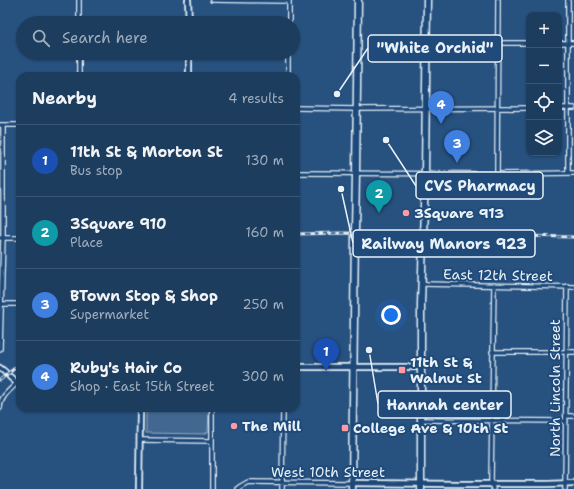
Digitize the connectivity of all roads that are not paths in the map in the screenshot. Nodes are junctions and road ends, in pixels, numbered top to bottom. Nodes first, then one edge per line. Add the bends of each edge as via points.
1 (79, 0) edge
2 (188, 0) edge
3 (212, 0) edge
4 (289, 0) edge
5 (358, 0) edge
6 (427, 0) edge
7 (498, 0) edge
8 (568, 0) edge
9 (79, 16) edge
10 (189, 16) edge
11 (289, 16) edge
12 (427, 43) junction
13 (497, 43) junction
14 (526, 43) edge
15 (562, 43) edge
16 (568, 43) junction
17 (574, 43) edge
18 (79, 60) edge
19 (189, 60) edge
20 (288, 60) edge
21 (79, 72) edge
22 (189, 72) edge
23 (288, 72) edge
24 (300, 108) edge
25 (526, 108) edge
26 (562, 108) edge
27 (568, 108) junction
28 (574, 108) edge
29 (357, 109) junction
30 (426, 109) junction
31 (497, 109) junction
32 (2, 125) edge
33 (16, 125) edge
34 (300, 173) edge
35 (356, 173) junction
36 (425, 173) junction
37 (568, 173) junction
38 (574, 173) edge
39 (497, 174) junction
40 (1, 238) edge
41 (16, 238) edge
42 (422, 284) junction
43 (494, 286) junction
44 (567, 286) junction
45 (574, 287) edge
46 (1, 304) edge
47 (16, 304) edge
48 (0, 349) edge
49 (492, 352) junction
50 (566, 352) junction
51 (574, 352) edge
52 (300, 367) edge
53 (354, 367) junction
54 (422, 367) junction
55 (0, 368) edge
56 (5, 372) dead end
57 (10, 377) dead end
58 (16, 380) edge
59 (16, 385) edge
60 (0, 408) edge
61 (140, 412) edge
62 (212, 412) edge
63 (283, 412) edge
64 (566, 416) junction
65 (574, 416) edge
66 (422, 420) junction
67 (492, 421) junction
68 (566, 421) junction
69 (140, 440) junction
70 (212, 441) junction
71 (565, 482) junction
72 (574, 482) edge
73 (282, 483) junction
74 (352, 486) edge
75 (421, 486) edge
76 (492, 486) edge
77 (139, 489) edge
78 (212, 489) edge
79 (237, 489) edge
80 (282, 489) edge
81 (565, 489) edge

1 - 9 street
2 - 10 street
3 - 4 street
4 - 11 street
5 - 29 main road
6 - 12 main road
7 - 13 street
8 - 16 street
12 - 13 street
12 - 30 main road
13 - 14 street
13 - 31 street
15 - 16 street
16 - 17 street
16 - 27 street
18 - 21 street
19 - 22 street
20 - 23 street
24 - 29 street
25 - 31 street
26 - 27 street
27 - 28 street
27 - 37 street
29 - 30 street
29 - 35 main road
30 - 31 street
30 - 36 main road
31 - 39 street
32 - 33 street
32 - 40 street
34 - 35 street
35 - 36 street
35 - 53 main road
36 - 39 street
36 - 42 main road
37 - 38 street
37 - 39 street
40 - 41 street
40 - 46 street
42 - 43 street, East 12th Street
42 - 54 main road
43 - 44 street, East 12th Street
43 - 49 street
44 - 45 street, East 12th Street
44 - 50 street, North Lincoln Street
46 - 47 street
46 - 48 street
49 - 50 street
49 - 67 street
50 - 51 street
50 - 64 street, North Lincoln Street
52 - 53 street
53 - 54 street
53 - 74 main road
54 - 66 main road
55 - 56 street
57 - 58 street
59 - 60 street via 4,396
61 - 69 street
62 - 70 street
63 - 73 street
64 - 65 street
64 - 68 street, North Lincoln Street
66 - 67 street
66 - 75 main road
67 - 68 street
67 - 76 street
68 - 71 street, North Lincoln Street
69 - 70 street
69 - 77 street
70 - 78 street
71 - 72 street, West 10th Street
71 - 76 street, West 10th Street
71 - 81 street, North Lincoln Street
73 - 74 street, West 10th Street
73 - 79 street, West 10th Street via 248,482
73 - 80 street
74 - 75 street, West 10th Street
75 - 76 street, West 10th Street

